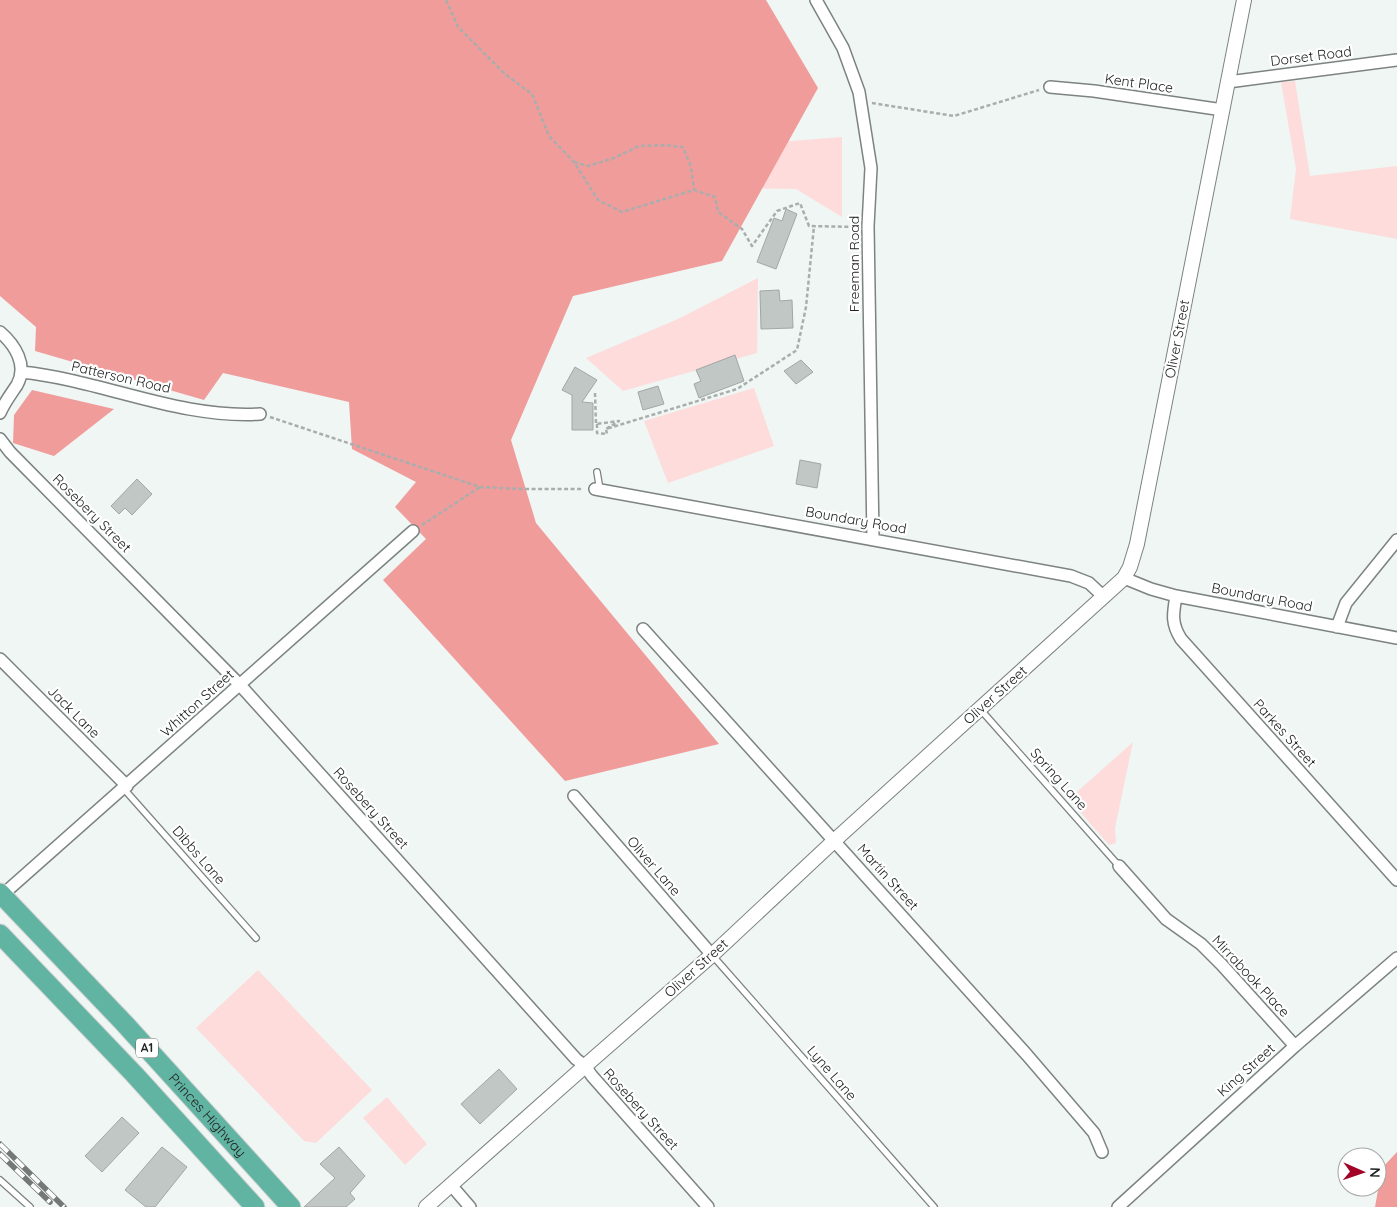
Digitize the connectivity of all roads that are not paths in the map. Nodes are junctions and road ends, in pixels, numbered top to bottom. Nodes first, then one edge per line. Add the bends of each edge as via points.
1 (816, 0) edge
2 (1244, 0) edge
3 (1397, 60) edge
4 (1228, 82) junction
5 (1050, 87) road end
6 (1223, 110) junction
7 (0, 332) edge
8 (21, 372) junction
9 (0, 413) edge
10 (260, 414) road end
11 (0, 439) edge
12 (597, 472) dead end
13 (597, 489) joint
14 (413, 531) road end
15 (873, 539) junction
16 (1397, 540) edge
17 (1124, 578) junction
18 (1176, 596) junction
19 (1104, 597) junction
20 (1337, 627) junction
21 (643, 629) dead end
22 (1397, 638) edge
23 (0, 659) edge
24 (240, 685) junction
25 (980, 709) junction
26 (125, 787) junction
27 (574, 796) dead end
28 (835, 840) junction
29 (1120, 866) joint
30 (1397, 880) edge
31 (1, 896) edge
32 (0, 934) edge
33 (256, 938) dead end
34 (712, 955) junction
35 (1397, 958) edge
36 (1295, 1046) junction
37 (584, 1066) junction
38 (1102, 1152) dead end
39 (0, 1180) edge
40 (450, 1185) junction
41 (30, 1207) edge
42 (255, 1207) edge
43 (291, 1207) edge
44 (426, 1207) edge
45 (470, 1207) edge
46 (708, 1207) edge
47 (934, 1207) edge
48 (1118, 1207) edge

1 - 15 street, Freeman Road via 843,48 859,92 871,168 868,226
2 - 4 street, Oliver Street
3 - 4 street, Dorset Road
4 - 6 street, Oliver Street
5 - 6 street, Kent Place
6 - 17 street, Oliver Street via 1137,544
7 - 8 street via 16,350
8 - 9 street
8 - 10 street, Patterson Road via 200,411
11 - 24 street, Rosebery Street
12 - 13 lane
13 - 15 street, Boundary Road
14 - 24 street, Whitton Street
15 - 19 street, Boundary Road via 1071,576 1089,583
16 - 20 street via 1346,603
17 - 18 street, Boundary Road
17 - 19 street, Oliver Street
18 - 20 street, Boundary Road
18 - 30 street, Parkes Street via 1174,629 1181,639
19 - 25 street, Oliver Street
20 - 22 street, Boundary Road
21 - 28 street, Martin Street
23 - 26 street, Jack Lane
24 - 26 street, Whitton Street
24 - 37 street, Rosebery Street
25 - 28 street, Oliver Street
25 - 29 lane, Spring Lane
26 - 31 street, Whitton Street
26 - 33 lane, Dibbs Lane
27 - 34 street, Oliver Lane
28 - 34 street, Oliver Street
28 - 38 street, Martin Street via 1094,1133
29 - 36 street, Mirrabook Place via 1166,919 1202,944
31 - 43 highway, Princes Highway / A1 via 124,1023
32 - 42 highway, Princes Highway / A1
34 - 37 street, Oliver Street
34 - 47 lane, Lyne Lane
35 - 36 street, King Street
36 - 48 street, King Street
37 - 40 street, Oliver Street
37 - 46 street, Rosebery Street
39 - 41 lane
40 - 44 street, Oliver Street
40 - 45 street

